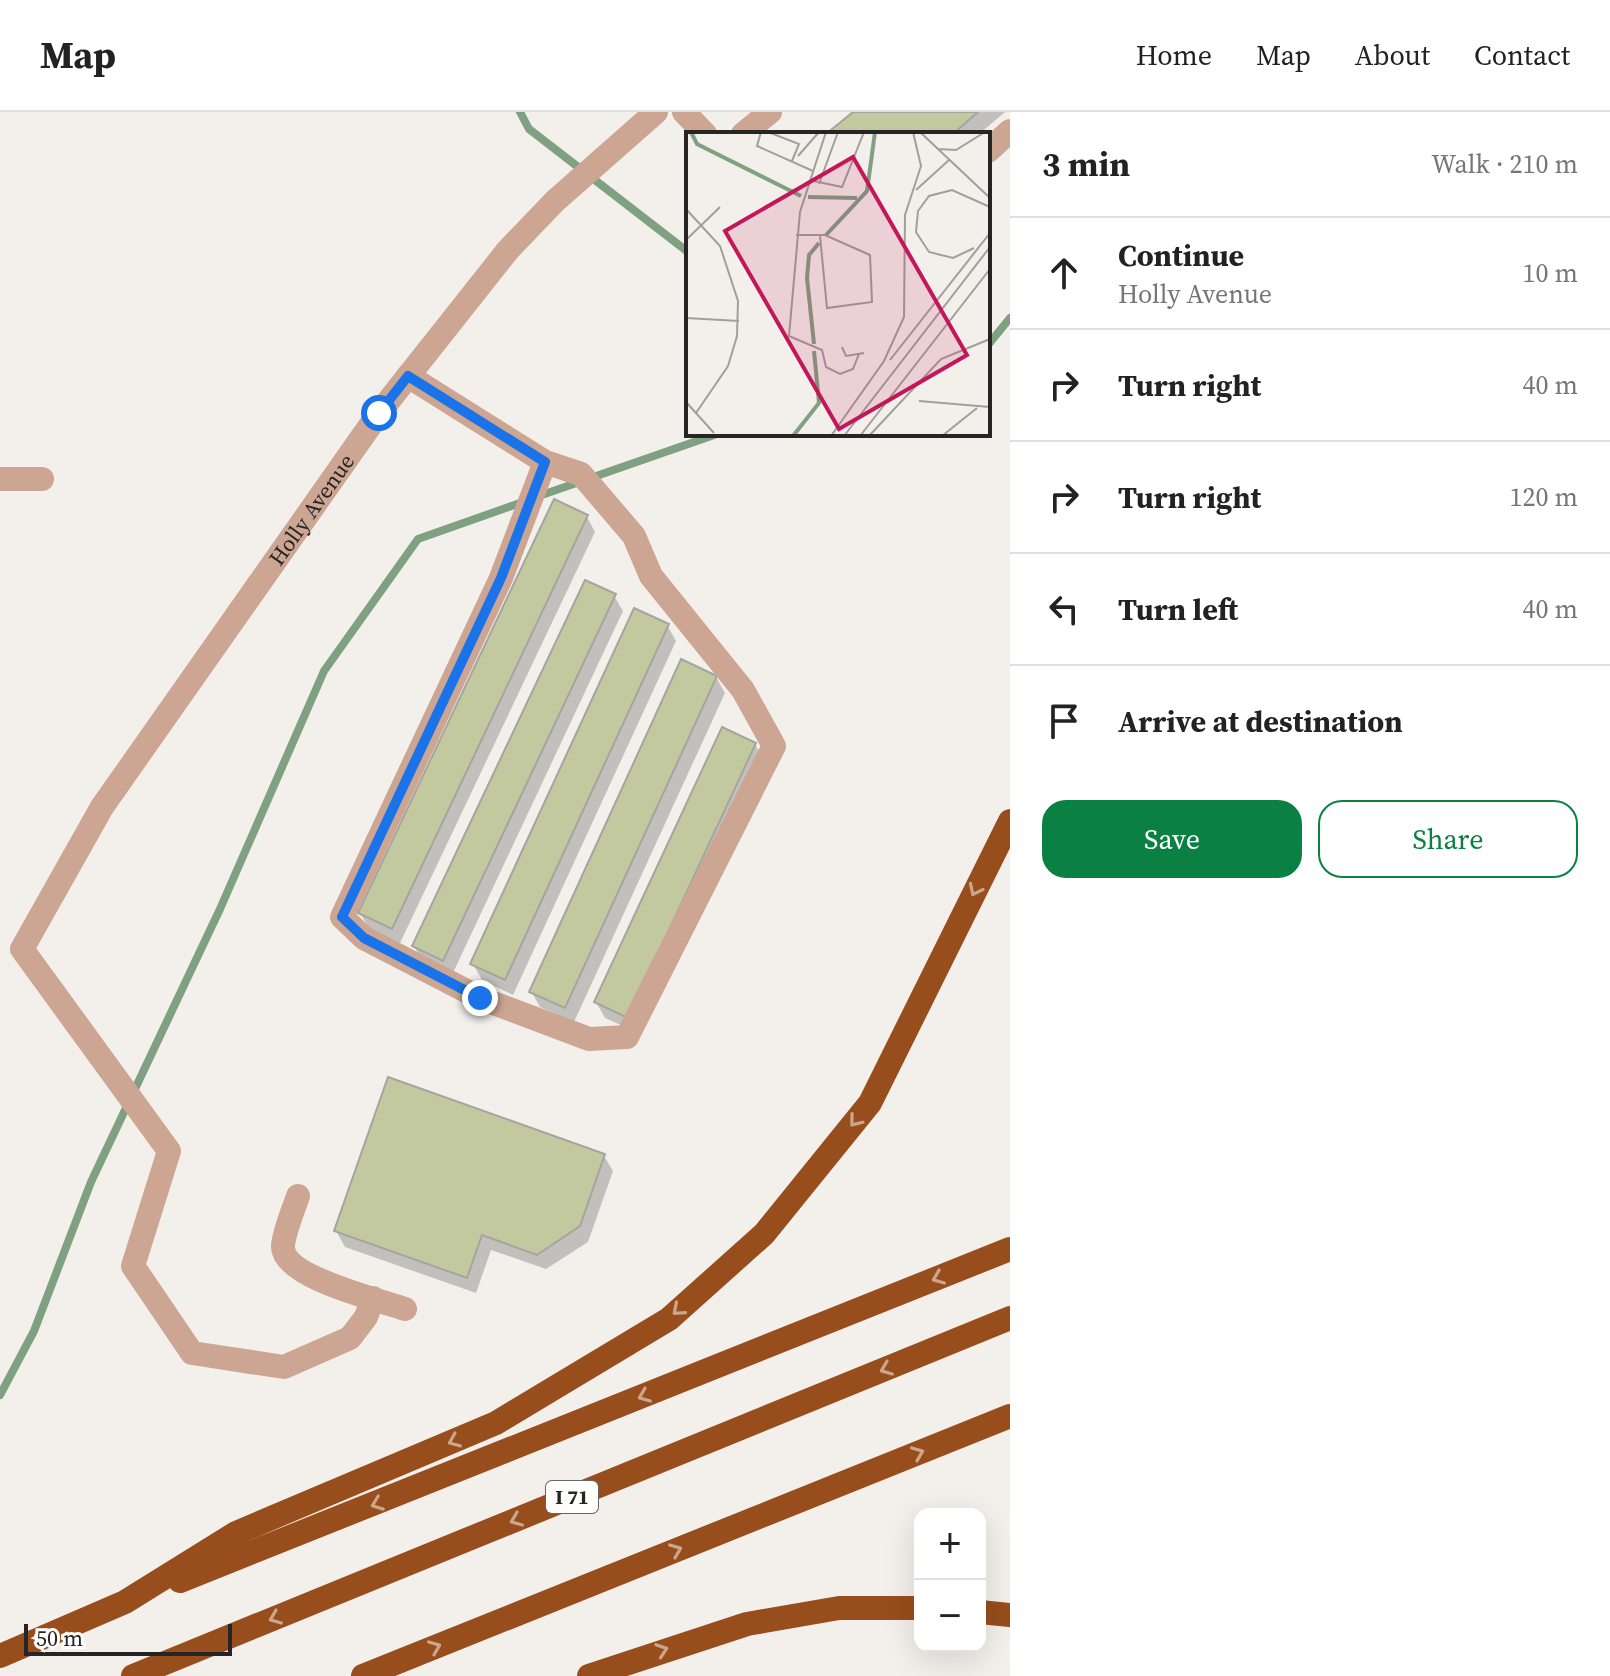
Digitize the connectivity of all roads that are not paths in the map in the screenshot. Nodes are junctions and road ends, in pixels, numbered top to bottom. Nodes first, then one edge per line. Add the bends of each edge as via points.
1 (656, 112) edge
2 (684, 112) edge
3 (770, 112) edge
4 (1010, 131) edge
5 (703, 132) edge
6 (745, 132) edge
7 (990, 149) edge
8 (408, 376) junction
9 (545, 462) junction
10 (0, 479) edge
11 (42, 479) dead end
12 (1010, 821) edge
13 (298, 1196) dead end
14 (1010, 1249) edge
15 (373, 1298) junction
16 (405, 1309) dead end
17 (1010, 1318) edge
18 (1010, 1416) edge
19 (125, 1602) junction
20 (914, 1608) edge
21 (986, 1613) edge
22 (1010, 1615) edge
23 (0, 1656) edge
24 (133, 1676) edge
25 (363, 1676) edge
26 (589, 1676) edge

1 - 8 street, Holly Avenue via 508,250
2 - 5 street
3 - 6 street
4 - 7 street
8 - 9 street
8 - 15 street, Holly Avenue via 102,807 22,949 169,1151 133,1266 192,1353 284,1367 350,1338
9 - 9 street via 581,474 634,536 651,576 743,690 774,746 627,1037 589,1039 480,998 364,938 342,917 501,578
10 - 11 street
12 -> 19 highway via 870,1103 764,1234 669,1319 496,1423 236,1533
13 - 15 street via 282,1247 288,1262 308,1276
14 -> 19 highway
15 - 16 street
17 -> 24 highway, I 71
25 -> 18 highway
19 - 23 highway
26 -> 20 highway via 747,1624 839,1608
21 - 22 highway

